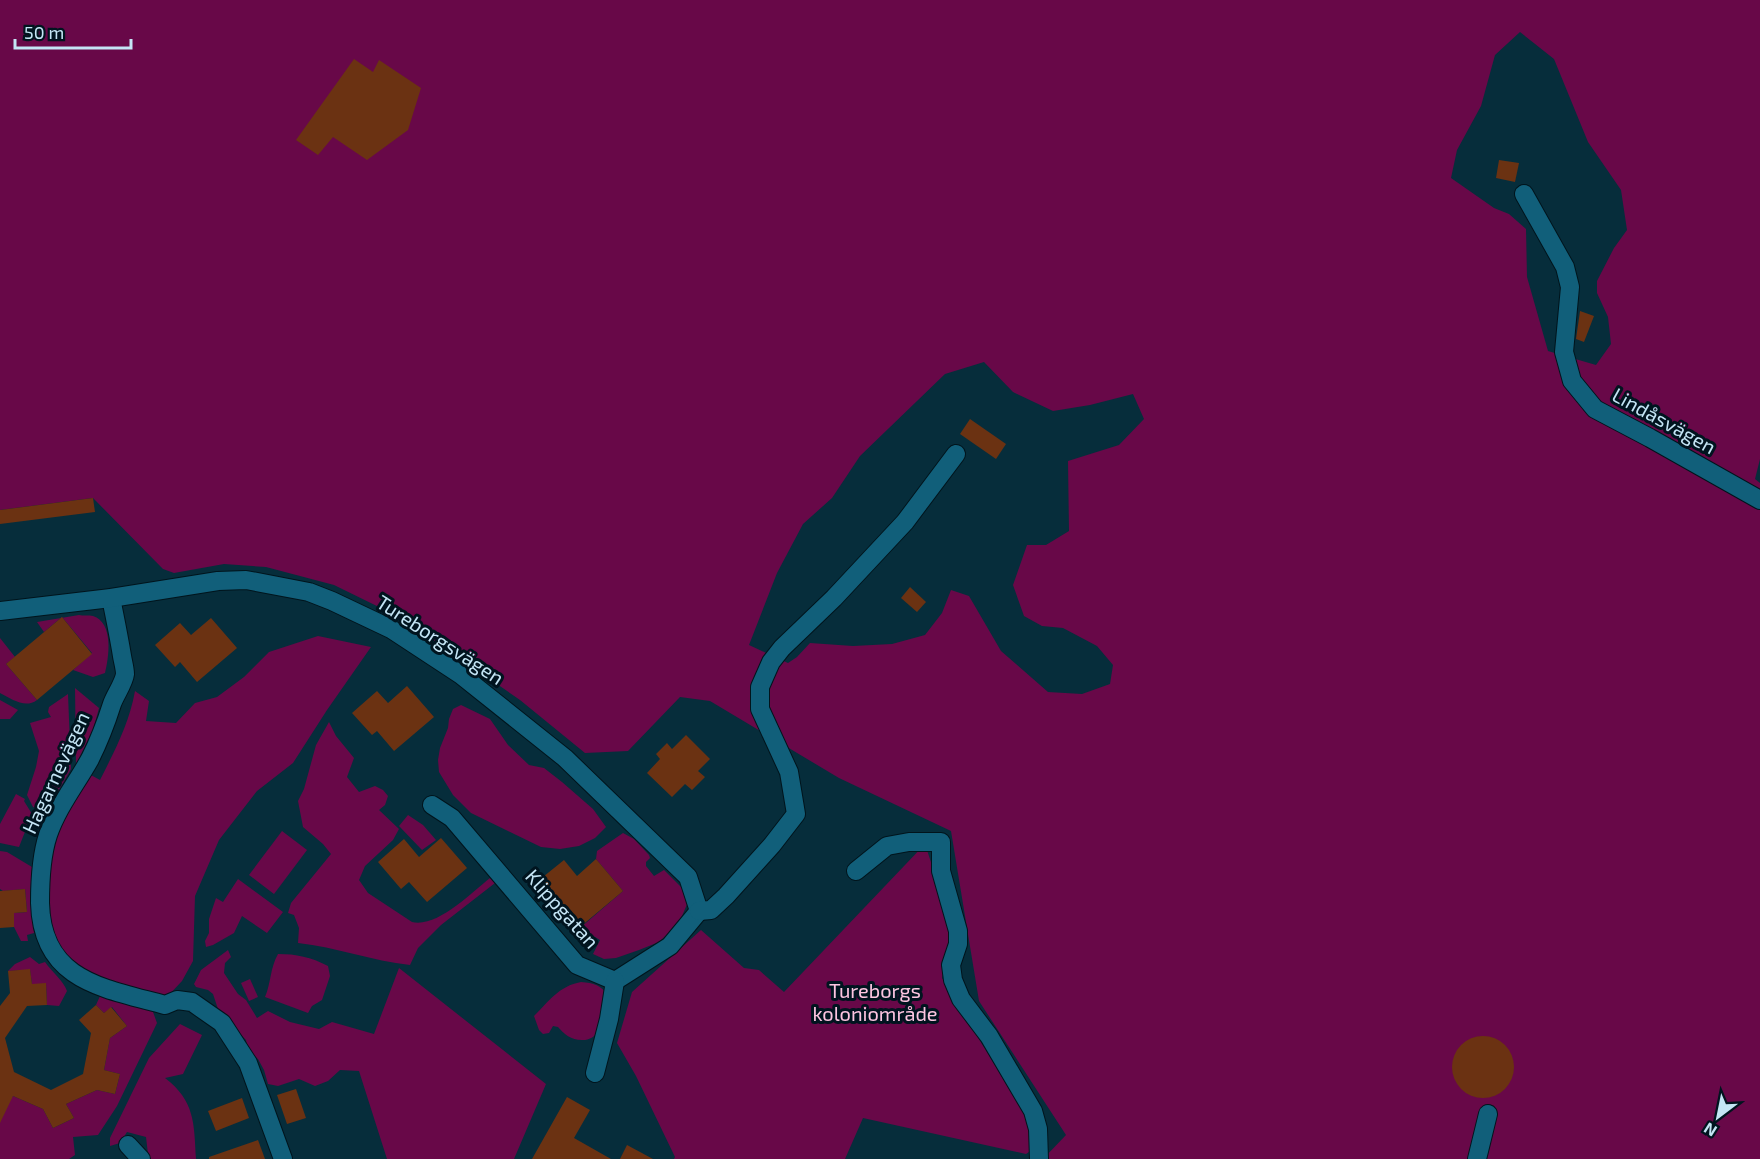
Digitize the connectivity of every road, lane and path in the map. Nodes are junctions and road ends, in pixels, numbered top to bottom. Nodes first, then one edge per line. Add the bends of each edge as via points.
1 (1524, 194) dead end
2 (956, 454) dead end
3 (1760, 500) edge
4 (111, 598) junction
5 (0, 611) edge
6 (432, 805) dead end
7 (856, 871) dead end
8 (699, 911) junction
9 (615, 981) junction
10 (595, 1073) dead end
11 (1488, 1114) dead end
12 (128, 1145) dead end
13 (141, 1159) edge
14 (284, 1159) edge
15 (1039, 1159) edge
16 (1477, 1159) edge

1 - 3 street, Lindåsvägen via 1565,267 1570,287 1564,352 1572,381 1595,410
2 - 8 street via 905,522 771,662 760,687 760,709 789,772 796,814 726,896 711,910
4 - 5 street, Tureborgsvägen
4 - 8 street, Tureborgsvägen via 246,580 309,592 375,621 461,675 565,758 688,877
4 - 14 street, Hagarnevägen via 125,675 90,759 49,833 40,888 45,939 64,965 88,982 165,1005 177,1000 192,1002 222,1023 248,1063
6 - 9 street, Klippgatan via 452,818 576,965
7 - 15 street via 887,846 941,842 941,871 958,931 951,965 953,980 961,999 989,1036 1033,1111
8 - 9 street via 670,946
9 - 10 street
11 - 16 street
12 - 13 street

